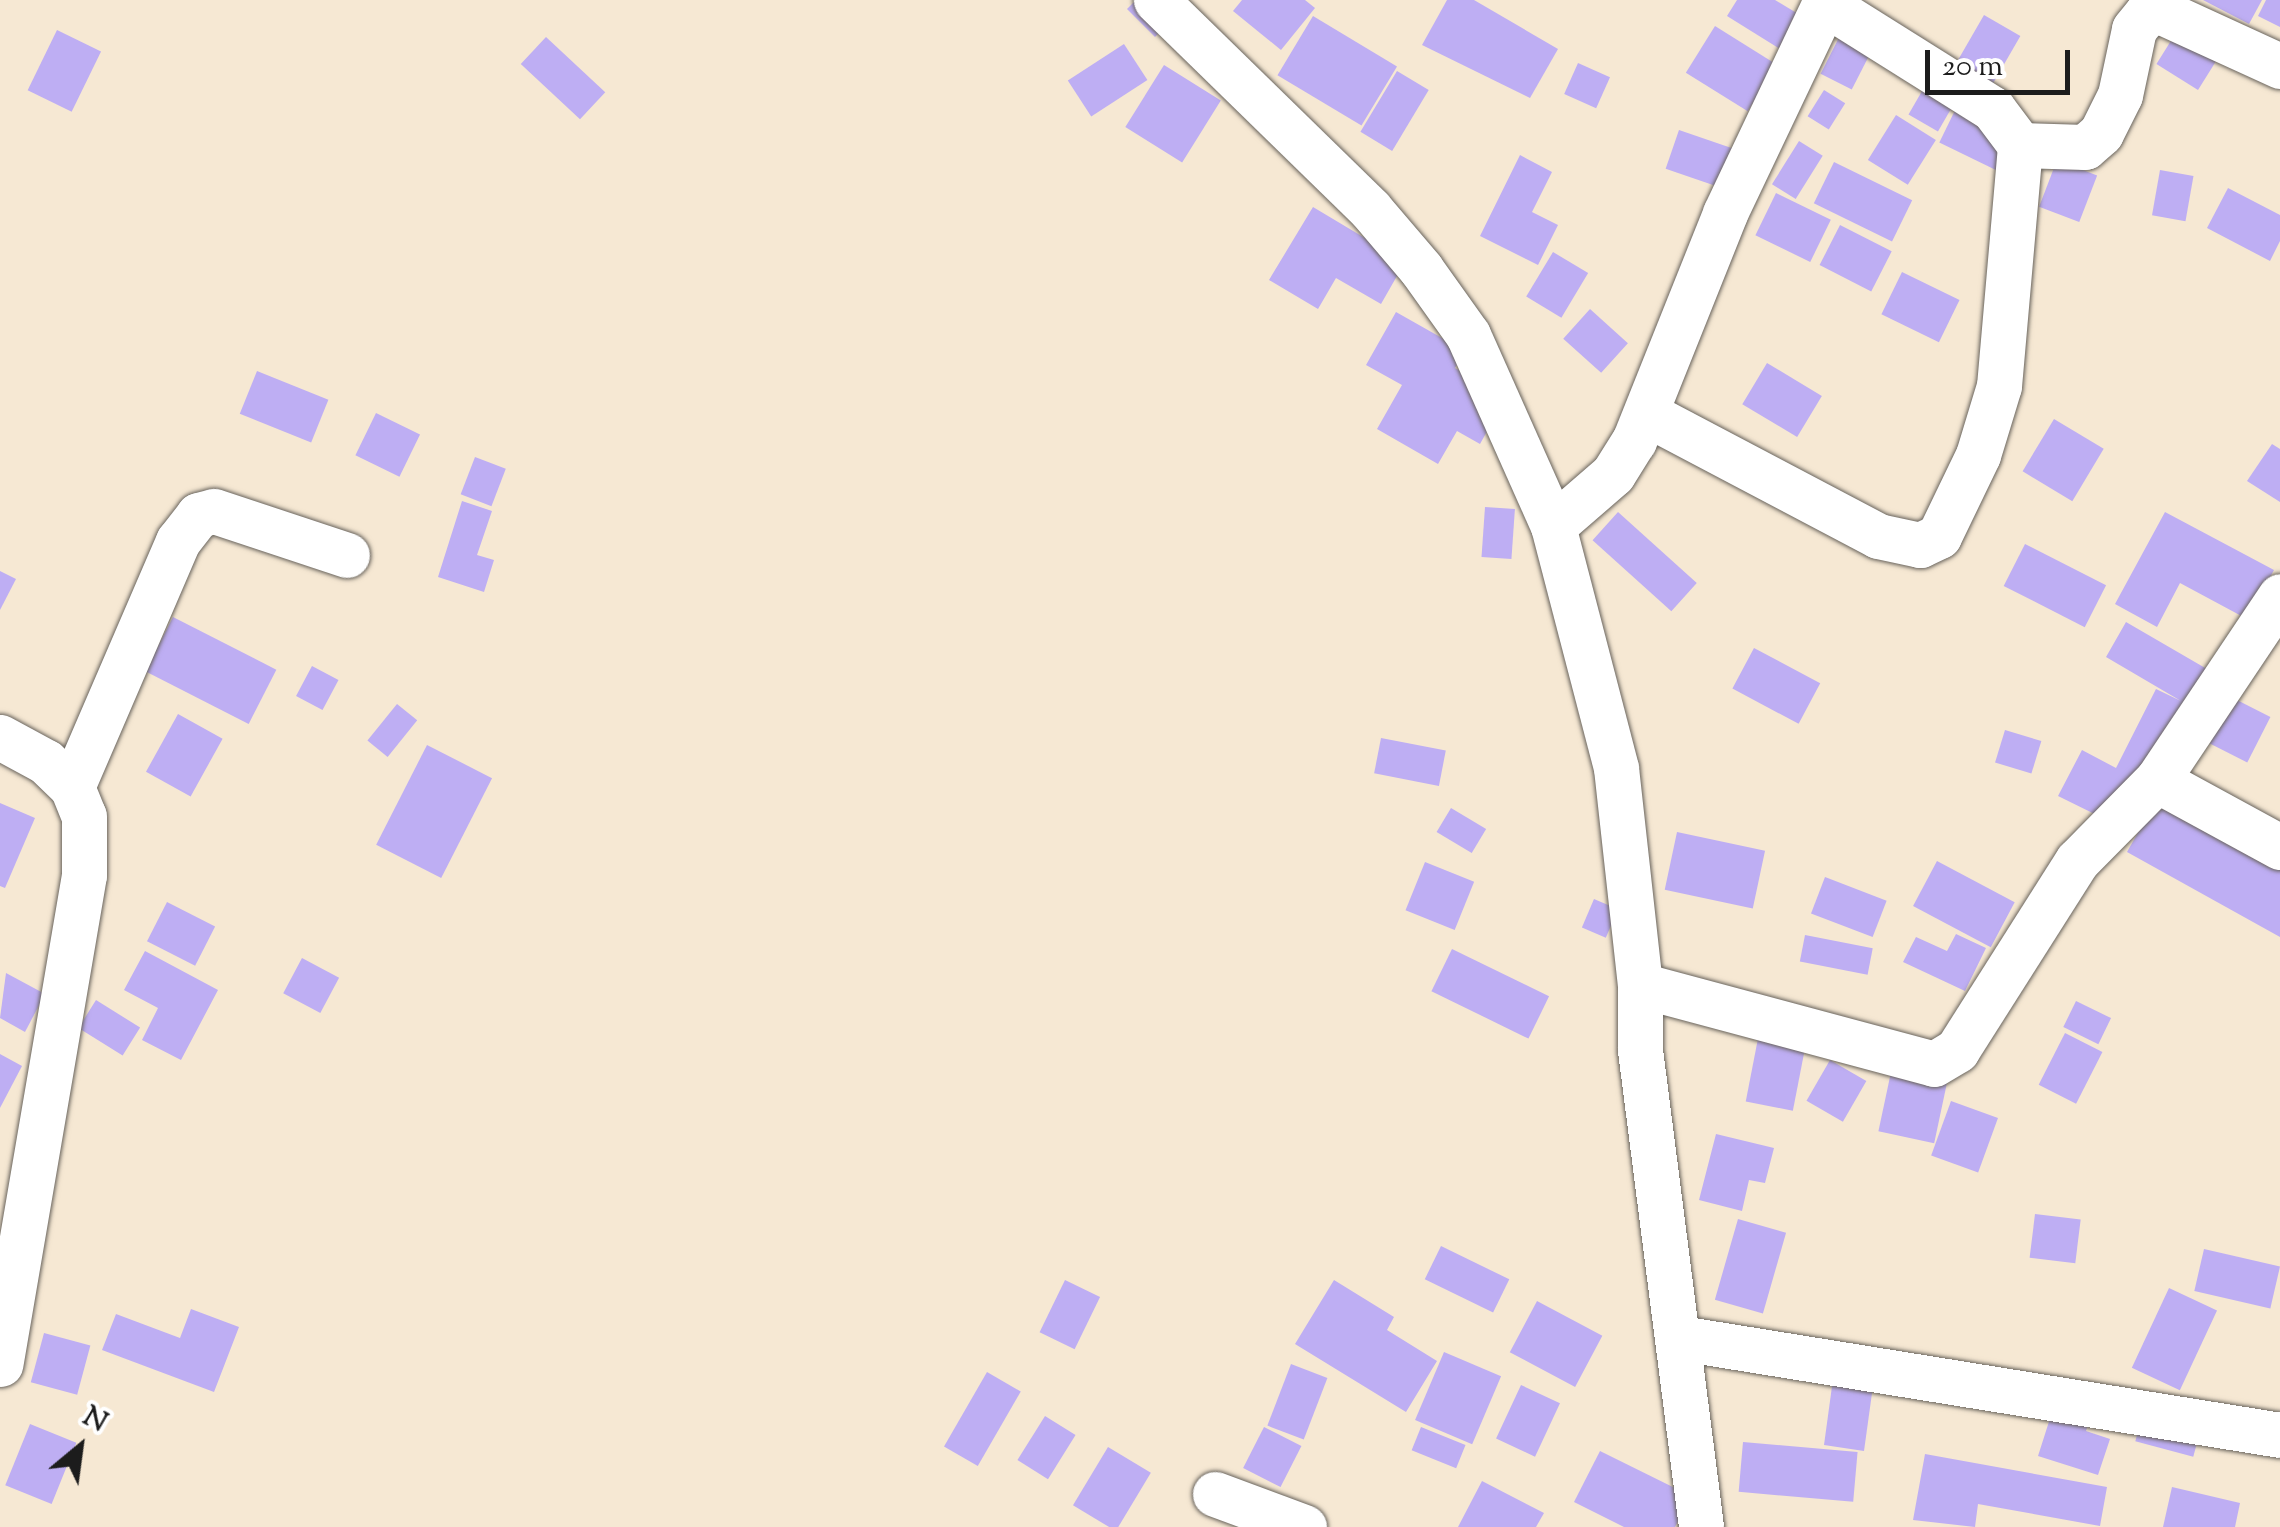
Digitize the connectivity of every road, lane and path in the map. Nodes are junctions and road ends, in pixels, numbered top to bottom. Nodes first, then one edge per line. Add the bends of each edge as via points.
1 (1156, 0) edge
2 (1825, 2) edge
3 (2280, 66) edge
4 (2020, 145) junction
5 (1646, 414) junction
6 (1553, 526) junction
7 (346, 554) dead end
8 (2280, 596) edge
9 (0, 736) edge
10 (2157, 780) junction
11 (72, 787) junction
12 (2280, 847) edge
13 (1640, 984) junction
14 (1680, 1338) junction
15 (0, 1364) edge
16 (2280, 1435) edge
17 (1216, 1494) dead end
18 (1304, 1527) edge
19 (1701, 1527) edge

1 - 6 street via 1370,209 1421,269 1468,334
2 - 4 street via 1993,109
2 - 5 street via 1725,213
3 - 4 street via 2162,12 2147,12 2134,29 2120,95 2101,133 2085,146
4 - 5 street via 1999,386 1978,455 1939,536 1920,545 1878,536
5 - 6 street via 1612,474
6 - 13 street via 1616,768
7 - 11 street via 214,511 198,516 178,541
8 - 10 street
9 - 11 street via 46,762
10 - 12 street
10 - 13 street via 2076,861 1957,1050 1934,1064
11 - 15 street via 84,816 84,875
13 - 14 street via 1640,1050
14 - 16 street
14 - 19 street
17 - 18 street

